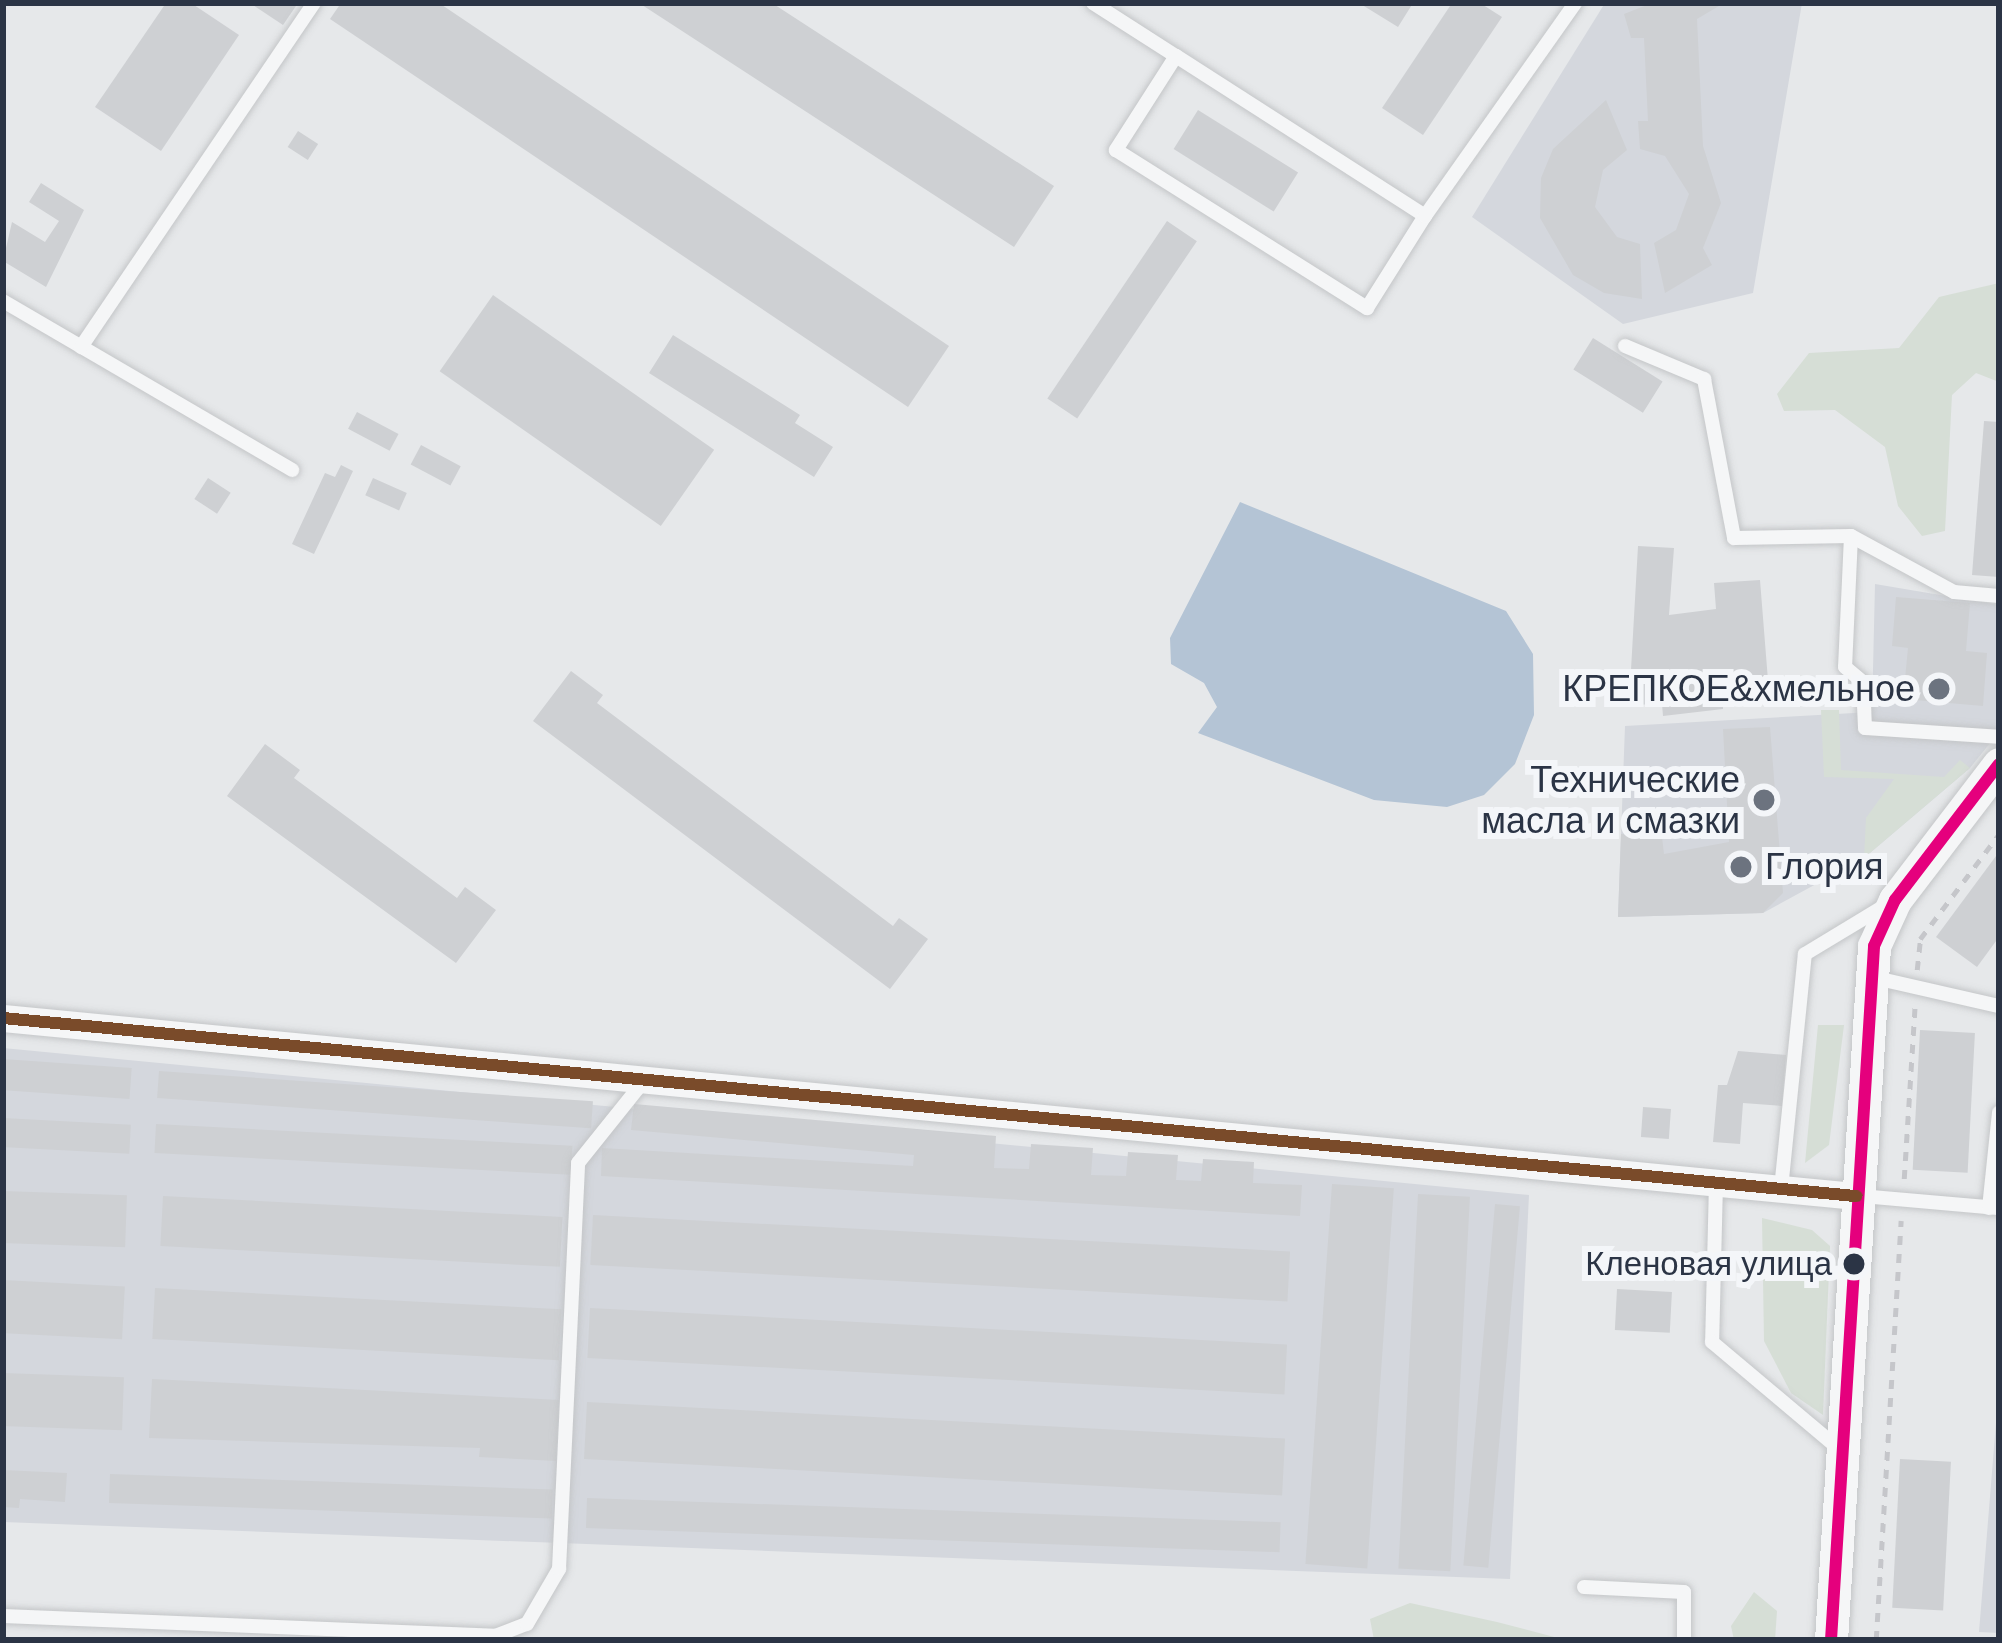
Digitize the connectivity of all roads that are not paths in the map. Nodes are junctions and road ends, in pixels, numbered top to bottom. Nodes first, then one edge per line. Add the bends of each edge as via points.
1 (314, 3) edge
2 (1093, 3) edge
3 (1576, 3) edge
4 (1176, 56) junction
5 (1425, 216) junction
6 (3, 301) edge
7 (81, 346) junction
8 (1625, 346) dead end
9 (292, 470) dead end
10 (1851, 536) junction
11 (1999, 596) edge
12 (1999, 737) edge
13 (1999, 764) edge
14 (1895, 899) junction
15 (1871, 976) junction
16 (1999, 1006) edge
17 (3, 1018) edge
18 (643, 1082) junction
19 (1999, 1113) edge
20 (1716, 1183) junction
21 (1781, 1189) junction
22 (1856, 1196) junction
23 (1994, 1208) edge
24 (1841, 1451) junction
25 (1584, 1587) dead end
26 (3, 1616) edge
27 (514, 1636) edge
28 (1684, 1640) edge
29 (1831, 1640) edge

1 - 7 lane
2 - 4 lane
3 - 5 lane
4 - 5 lane
4 - 5 lane via 1116,149 1367,308
6 - 7 lane
7 - 9 lane
8 - 10 lane via 1704,379 1734,538
10 - 11 lane via 1954,592
10 - 12 lane via 1845,667 1863,682 1865,728
13 - 14 street
14 - 15 street
14 - 21 lane via 1805,953
15 - 16 lane
15 - 22 street
17 - 18 street
18 - 20 street
18 - 27 lane via 578,1162 560,1569 541,1609
19 - 23 lane
20 - 21 street
20 - 24 lane via 1712,1342
21 - 22 street
22 - 23 lane
22 - 24 street
24 - 29 street
25 - 28 lane via 1684,1592
26 - 27 lane

